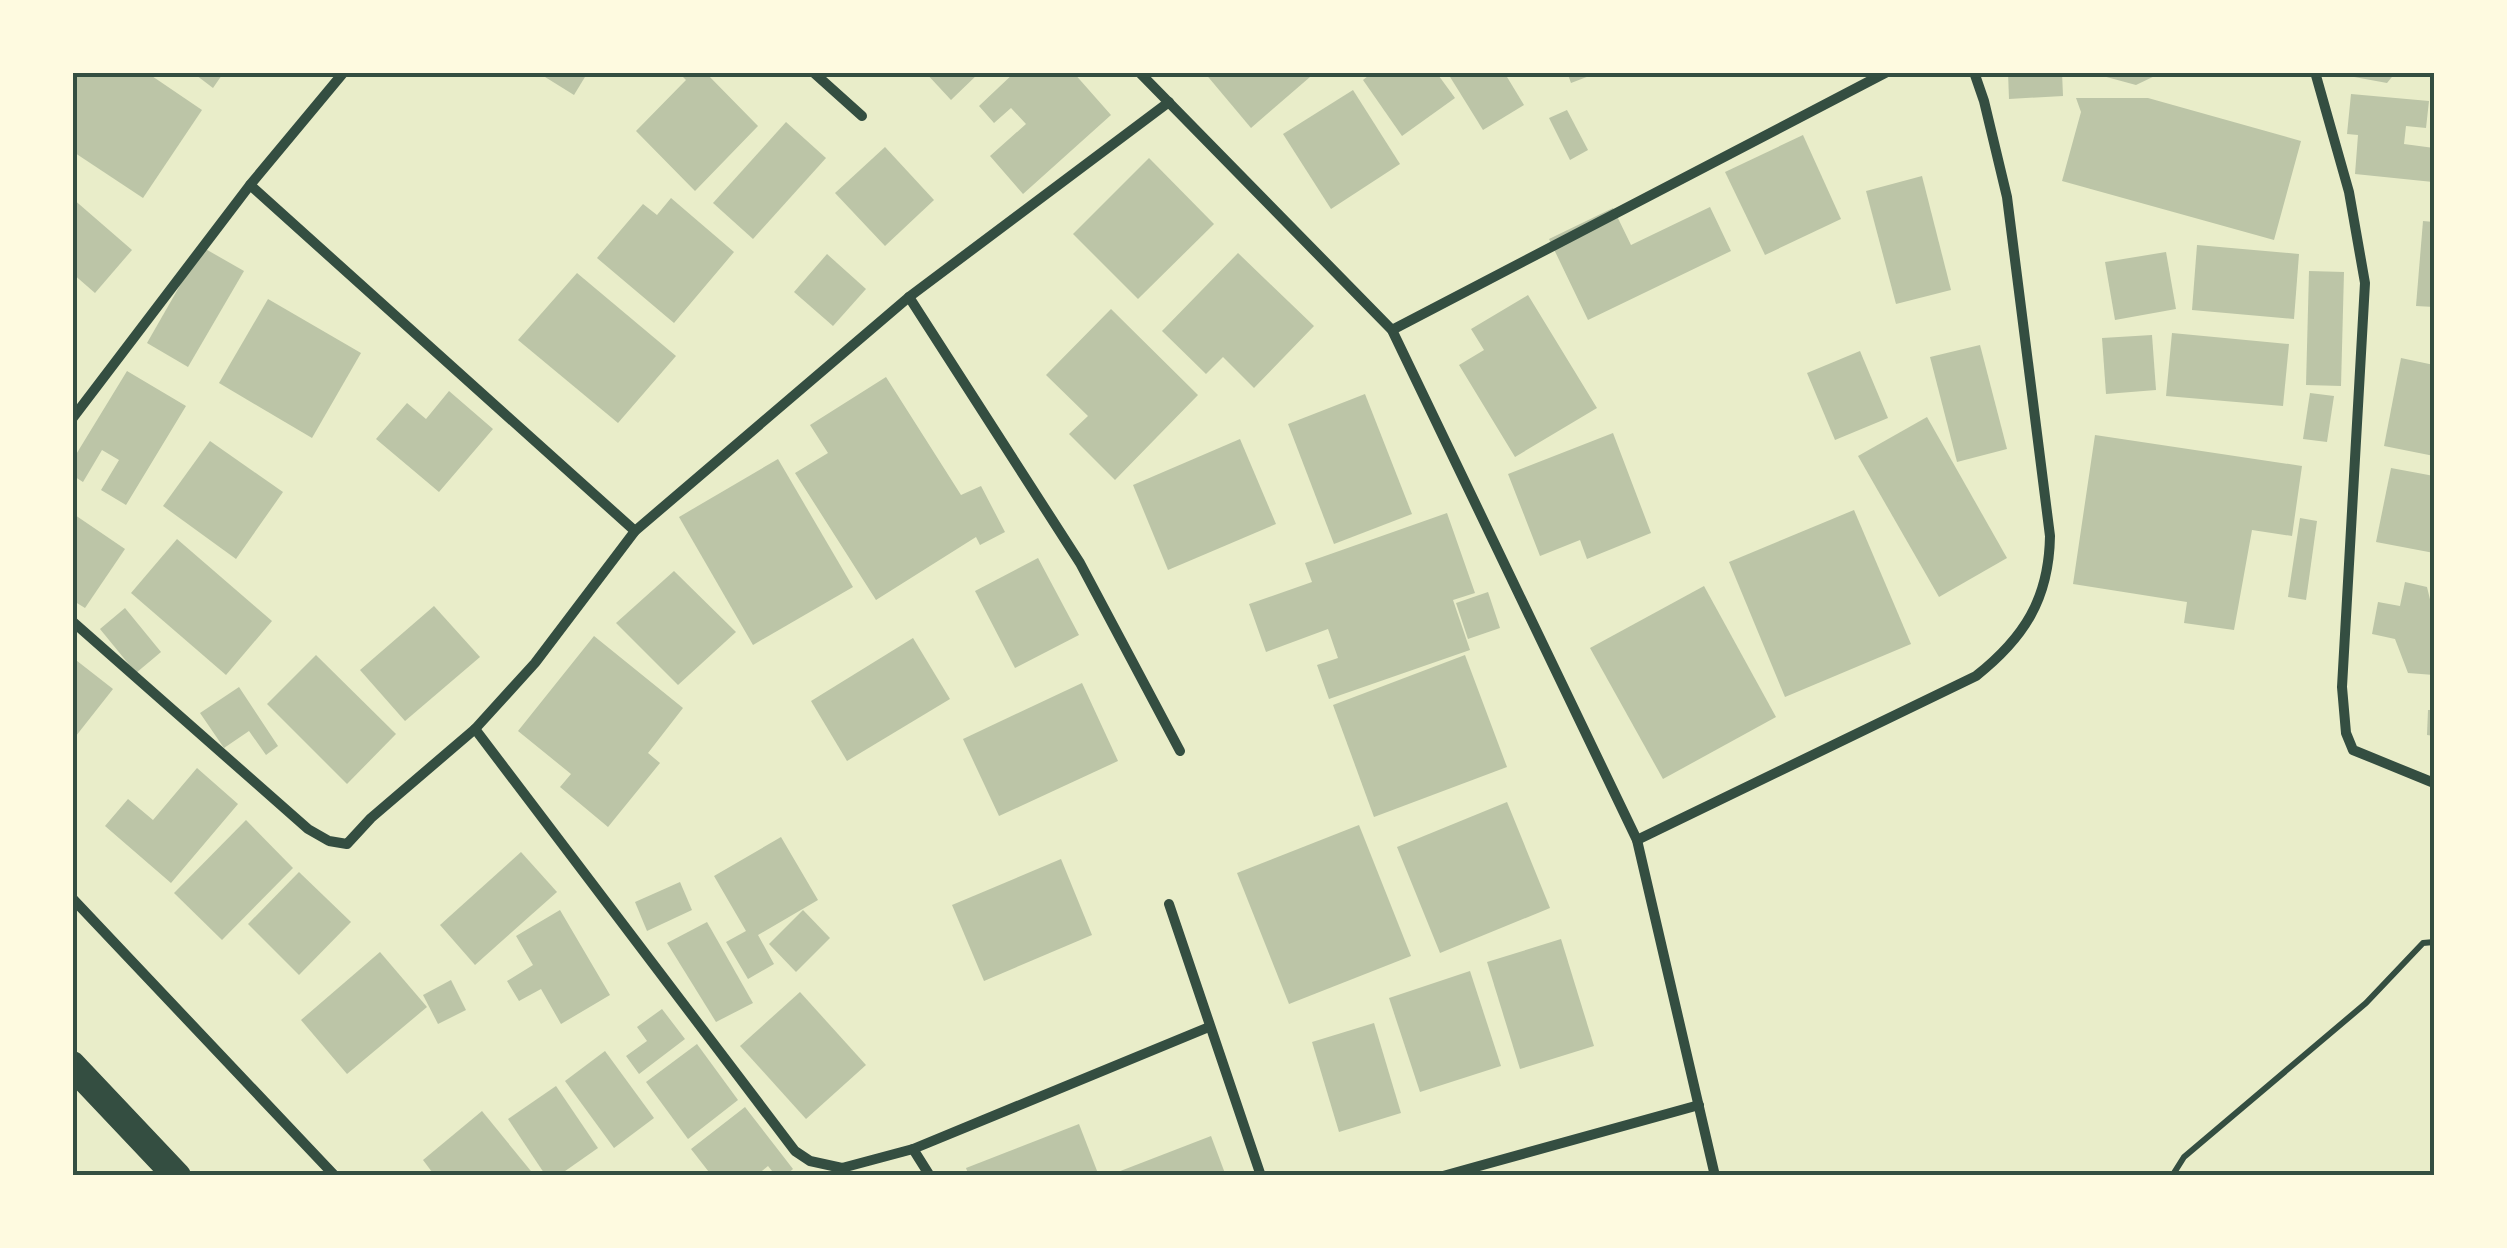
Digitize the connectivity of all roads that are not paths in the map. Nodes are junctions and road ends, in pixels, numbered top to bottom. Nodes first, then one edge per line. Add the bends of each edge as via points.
1 (344, 72) edge
2 (813, 72) edge
3 (1138, 72) edge
4 (1887, 72) edge
5 (1974, 72) edge
6 (2315, 72) edge
7 (1169, 102) junction
8 (862, 116) dead end
9 (250, 185) junction
10 (910, 297) junction
11 (1392, 330) junction
12 (72, 419) edge
13 (635, 530) junction
14 (72, 621) edge
15 (475, 729) junction
16 (1180, 751) dead end
17 (2434, 783) edge
18 (1638, 840) junction
19 (72, 898) edge
20 (1170, 904) dead end
21 (1210, 1027) junction
22 (72, 1065) edge
23 (1699, 1105) junction
24 (913, 1149) junction
25 (177, 1176) edge
26 (334, 1176) edge
27 (930, 1176) edge
28 (1261, 1176) edge
29 (1443, 1176) edge
30 (1715, 1176) edge

1 - 9 street
2 - 8 street
3 - 7 street
4 - 11 street
5 - 18 street via 2007,198 2050,536 2050,572 2033,614 1976,676
6 - 17 street via 2349,192 2365,283 2342,687 2346,733 2358,753
7 - 10 street
7 - 11 street
9 - 12 street
9 - 13 street
10 - 13 street
10 - 16 street via 1080,563
11 - 18 street
13 - 15 street
14 - 15 street via 308,829 342,846
15 - 24 street via 794,1151 842,1168
18 - 23 street
19 - 26 street
20 - 21 street
21 - 24 street
21 - 28 street
22 - 25 highway
23 - 29 street
23 - 30 street
24 - 27 street

